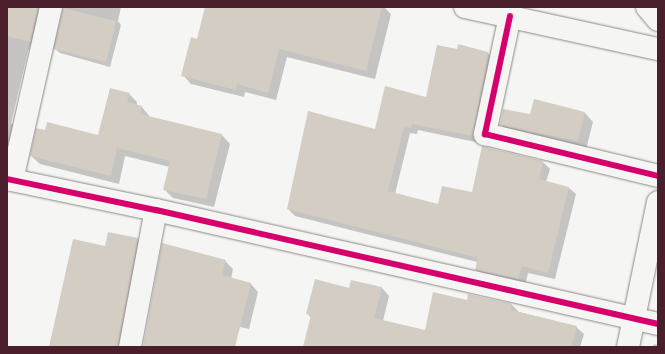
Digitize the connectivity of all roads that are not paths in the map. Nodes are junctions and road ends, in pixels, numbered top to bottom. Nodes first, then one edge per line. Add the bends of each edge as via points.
1 (51, 7) edge
2 (465, 7) edge
3 (647, 7) edge
4 (510, 16) junction
5 (658, 20) edge
6 (658, 49) edge
7 (658, 176) edge
8 (9, 180) edge
9 (658, 202) edge
10 (156, 210) junction
11 (634, 318) junction
12 (658, 324) edge
13 (130, 347) edge
14 (628, 347) edge

1 - 8 street
2 - 4 street
3 - 5 street
4 - 6 street
4 - 7 street via 485,134
8 - 10 street
9 - 11 street
10 - 11 street
10 - 13 street
11 - 12 street
11 - 14 street

